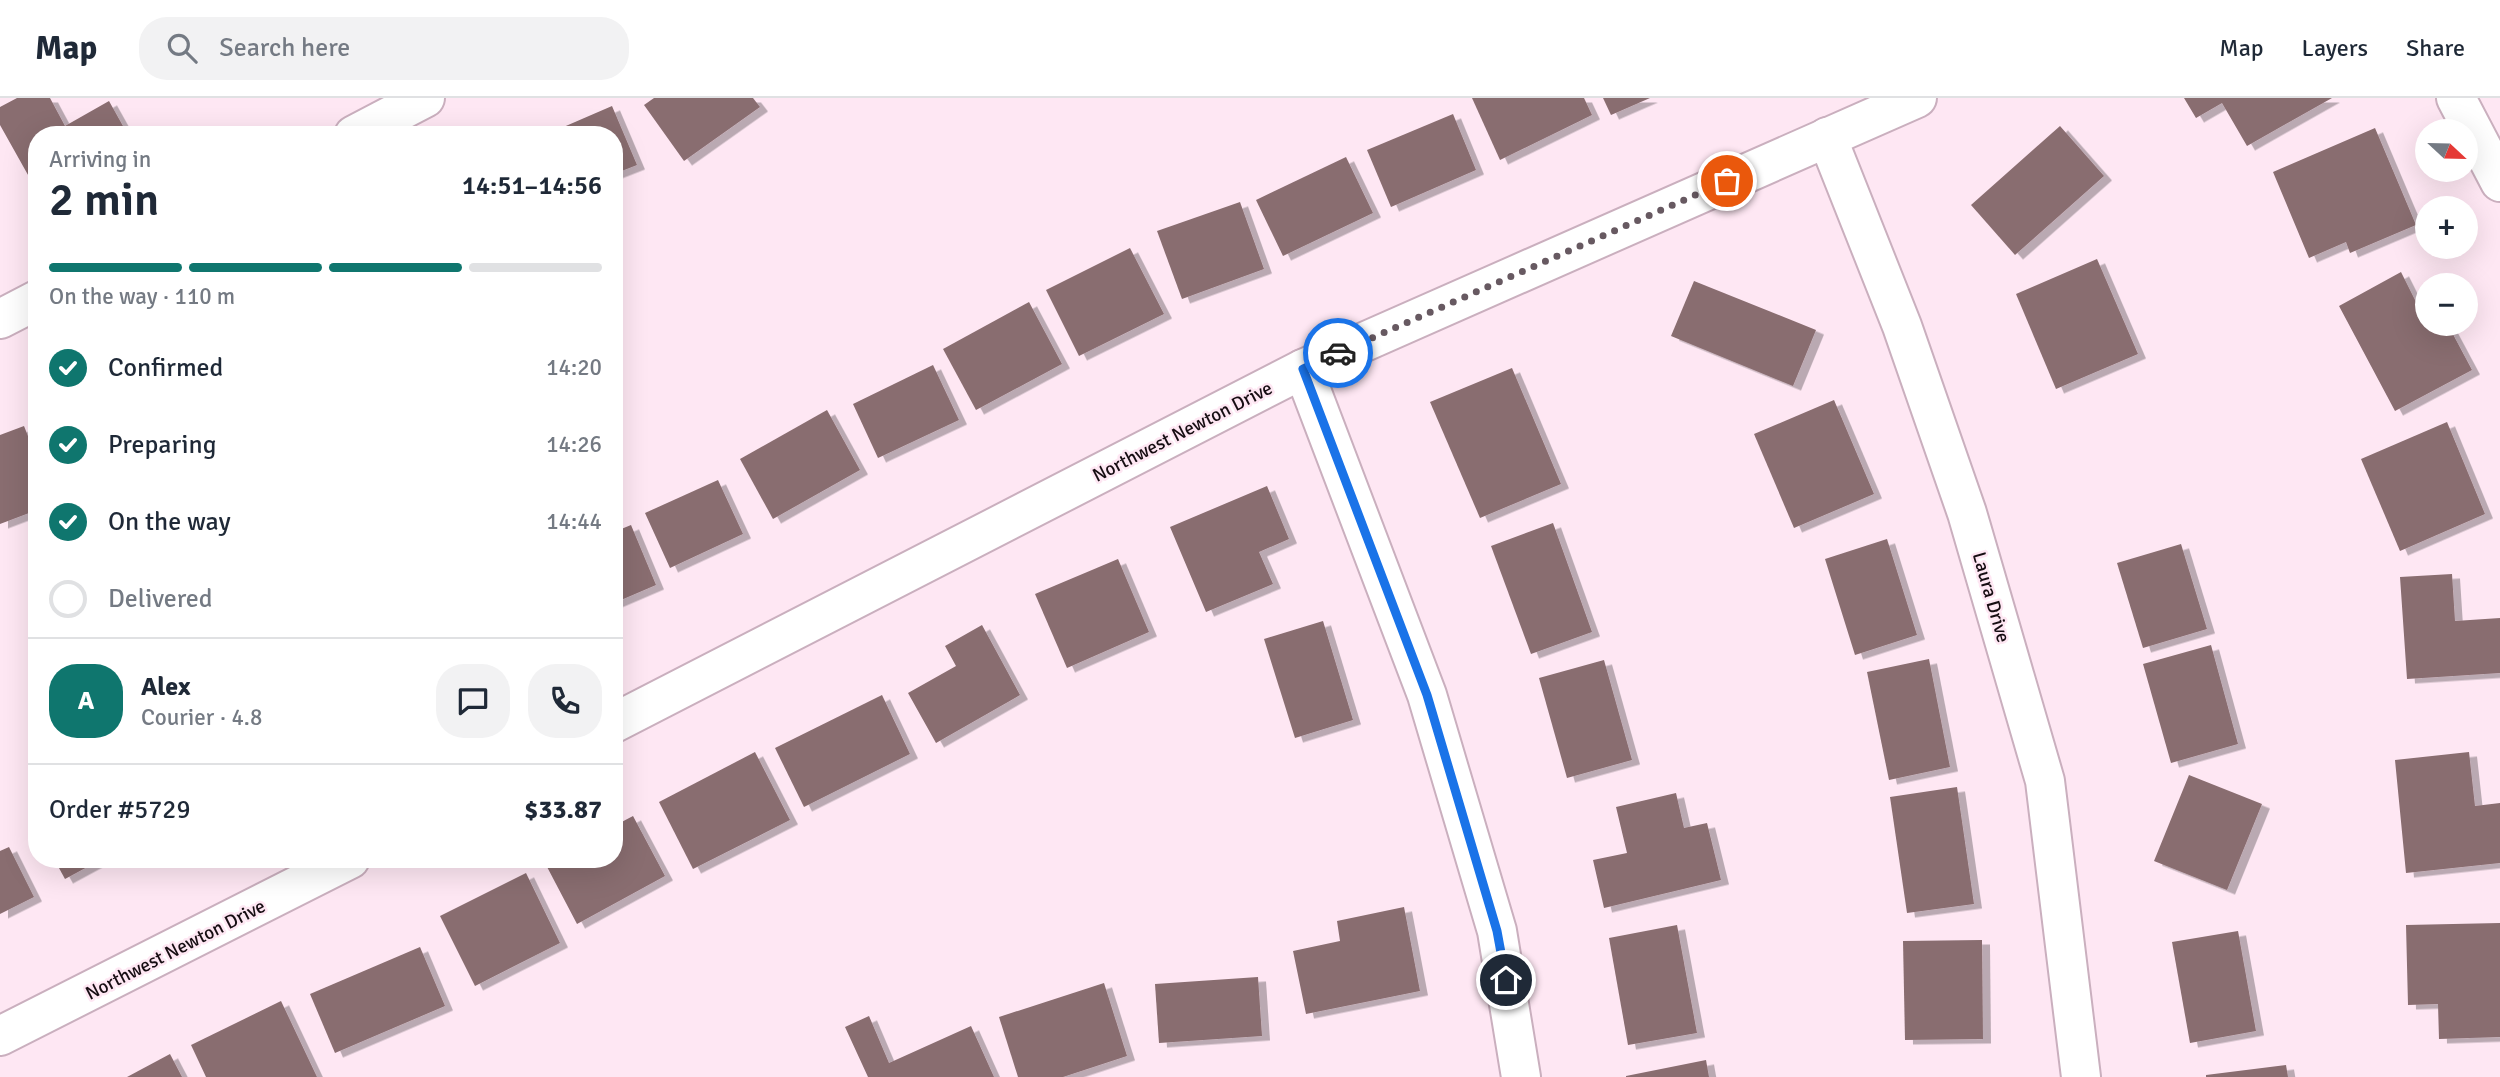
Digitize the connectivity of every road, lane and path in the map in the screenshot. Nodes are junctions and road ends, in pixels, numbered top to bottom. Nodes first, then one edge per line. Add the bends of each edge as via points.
1 (425, 98) edge
2 (1917, 98) edge
3 (2456, 98) edge
4 (371, 126) edge
5 (1827, 137) junction
6 (2500, 182) edge
7 (28, 305) edge
8 (0, 319) edge
9 (1303, 369) junction
10 (623, 718) edge
11 (332, 868) edge
12 (0, 1036) edge
13 (1521, 1077) edge
14 (2081, 1077) edge

1 - 4 street
2 - 5 street, Northwest Newton Drive
3 - 6 street
5 - 9 street, Northwest Newton Drive
5 - 14 street, Laura Drive via 1902,326 1968,513 2045,781
7 - 8 street
9 - 10 street, Northwest Newton Drive
9 - 13 street via 1427,695 1497,931
11 - 12 street, Northwest Newton Drive

